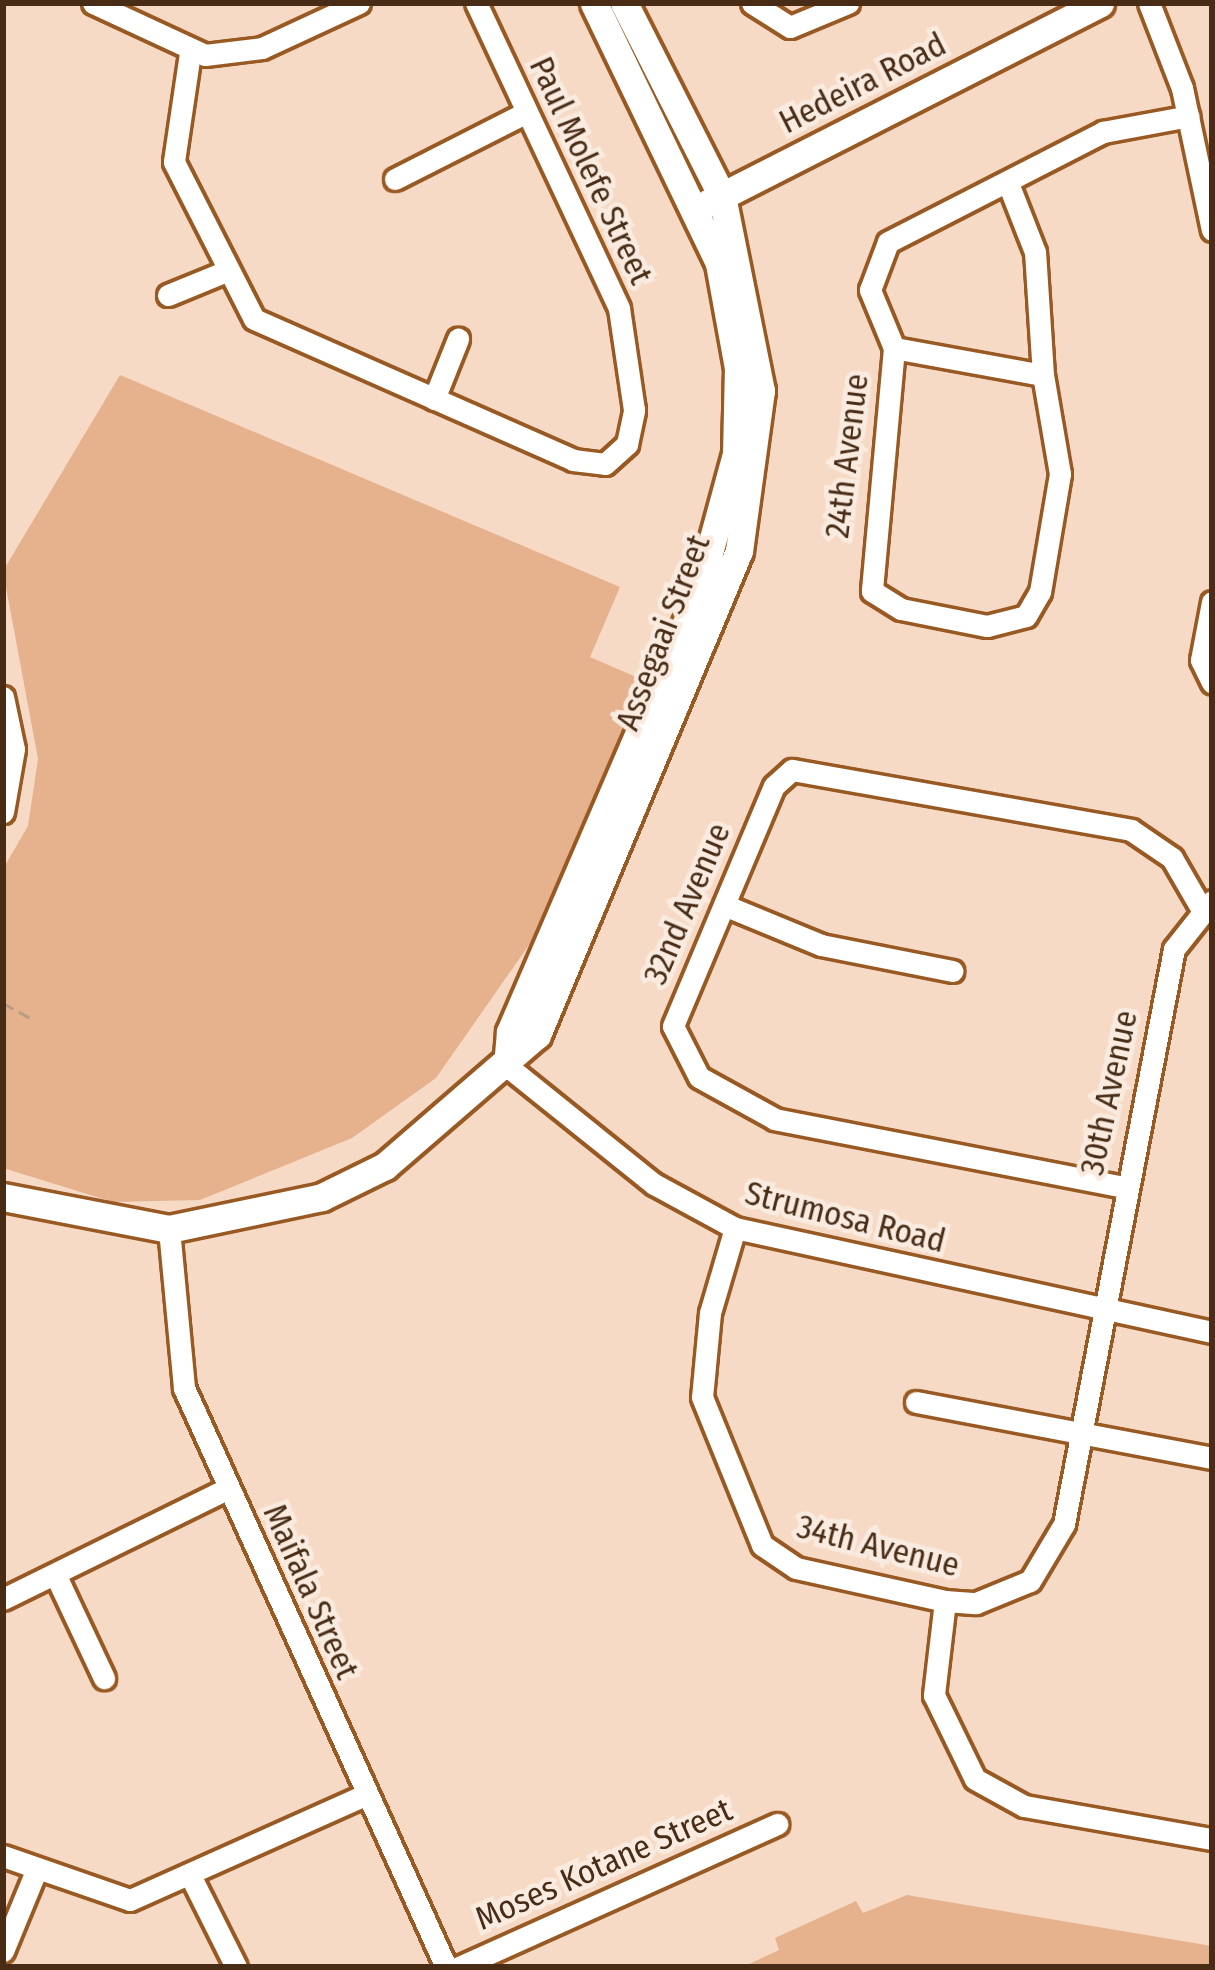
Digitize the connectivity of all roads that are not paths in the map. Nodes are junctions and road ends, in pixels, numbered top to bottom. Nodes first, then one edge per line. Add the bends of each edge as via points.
1 (93, 3) edge
2 (359, 3) edge
3 (476, 3) edge
4 (594, 3) edge
5 (624, 3) edge
6 (752, 3) edge
7 (848, 3) edge
8 (1100, 3) edge
9 (1149, 3) edge
10 (190, 53) junction
11 (525, 113) junction
12 (1190, 116) junction
13 (395, 179) dead end
14 (1008, 182) junction
15 (722, 196) junction
16 (695, 210) junction
17 (1212, 230) edge
18 (224, 272) junction
19 (168, 295) dead end
20 (458, 339) dead end
21 (894, 348) junction
22 (1043, 375) junction
23 (434, 399) junction
24 (1212, 602) edge
25 (1212, 683) edge
26 (3, 697) edge
27 (3, 812) edge
28 (724, 905) junction
29 (1206, 905) edge
30 (952, 971) dead end
31 (507, 1066) junction
32 (1124, 1187) junction
33 (3, 1197) edge
34 (735, 1228) junction
35 (169, 1229) junction
36 (1102, 1312) junction
37 (1212, 1332) edge
38 (916, 1402) dead end
39 (1080, 1432) junction
40 (1212, 1458) edge
41 (227, 1489) junction
42 (56, 1576) junction
43 (3, 1599) edge
44 (945, 1601) junction
45 (104, 1678) dead end
46 (365, 1795) junction
47 (777, 1824) dead end
48 (1212, 1839) edge
49 (3, 1856) edge
50 (35, 1871) junction
51 (193, 1881) junction
52 (3, 1951) edge
53 (236, 1967) edge
54 (446, 1967) edge
55 (459, 1967) edge

1 - 10 street
2 - 10 street via 262,48
3 - 11 street, Paul Molefe Street
4 - 16 street, Assegaai Street
5 - 15 street, Assegaai Street
6 - 7 street via 790,27
8 - 15 street, Hedeira Road
9 - 12 street
10 - 18 street, Paul Molefe Street via 174,162
11 - 13 street
11 - 23 street, Paul Molefe Street via 619,308 627,444 590,465
12 - 14 street via 1103,132
12 - 17 street
14 - 21 street via 878,255 870,290
14 - 22 street via 1035,252
15 - 16 street, Hedeira Road
15 - 31 street, Assegaai Street via 760,392 739,551 586,931 537,1035
16 - 31 street, Assegaai Street via 718,263 738,368 730,488 696,601 514,1022
18 - 19 street
18 - 23 street, Paul Molefe Street via 268,330
20 - 23 street
21 - 22 street
21 - 22 street, 24th Avenue via 870,584 901,609 986,626 1026,616 1040,592 1060,484
24 - 25 street via 1201,660
26 - 27 street via 14,749
28 - 29 street, 32nd Avenue via 774,786 806,769 1131,830 1172,859
28 - 30 street via 821,944
28 - 32 street, 32nd Avenue via 673,1026 699,1077 804,1129
29 - 32 street, 30th Avenue via 1174,949
31 - 34 street, Strumosa Road via 654,1184
31 - 35 street, Assegaai Street via 385,1166 322,1197
32 - 36 street, 30th Avenue
33 - 35 street, Assegaai Street
34 - 36 street, Strumosa Road
34 - 44 street, 34th Avenue via 702,1397 754,1535 796,1568
35 - 41 street, Maifala Street via 184,1388
36 - 37 street, Strumosa Road
36 - 39 street, 34th Avenue
38 - 39 street
39 - 40 street
39 - 44 street, 34th Avenue via 1045,1566 997,1598
41 - 42 street
41 - 46 street, Maifala Street
42 - 43 street
42 - 45 street
44 - 48 street via 934,1695 975,1779 1024,1806
46 - 51 street
46 - 54 street, Maifala Street
47 - 55 street, Moses Kotane Street
49 - 50 street
50 - 51 street via 112,1900
50 - 52 street
51 - 53 street

